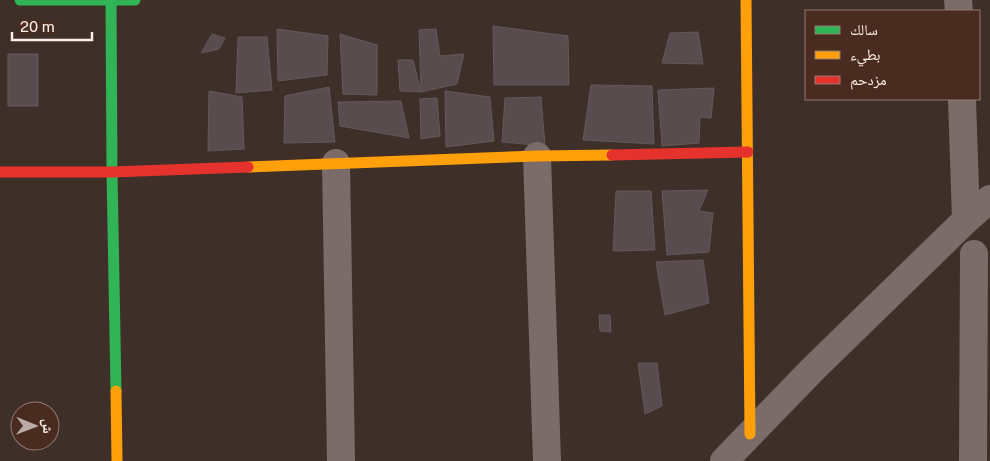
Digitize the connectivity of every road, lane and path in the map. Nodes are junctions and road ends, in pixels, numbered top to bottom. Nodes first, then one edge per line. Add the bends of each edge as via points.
1 (20, 0) edge
2 (111, 0) edge
3 (135, 0) edge
4 (746, 0) edge
5 (962, 100) edge
6 (748, 152) junction
7 (537, 156) junction
8 (336, 163) junction
9 (0, 172) edge
10 (112, 172) junction
11 (990, 199) edge
12 (966, 220) junction
13 (974, 254) dead end
14 (750, 434) junction
15 (117, 461) edge
16 (341, 461) edge
17 (547, 461) edge
18 (724, 461) edge
19 (973, 461) edge

1 - 2 street
2 - 3 street
2 - 10 street
4 - 6 street
5 - 12 street
6 - 7 street
6 - 14 street
7 - 8 street
7 - 17 street
8 - 10 street
8 - 16 street
9 - 10 street
10 - 15 street
11 - 12 street
12 - 14 street
13 - 19 street
14 - 18 street

